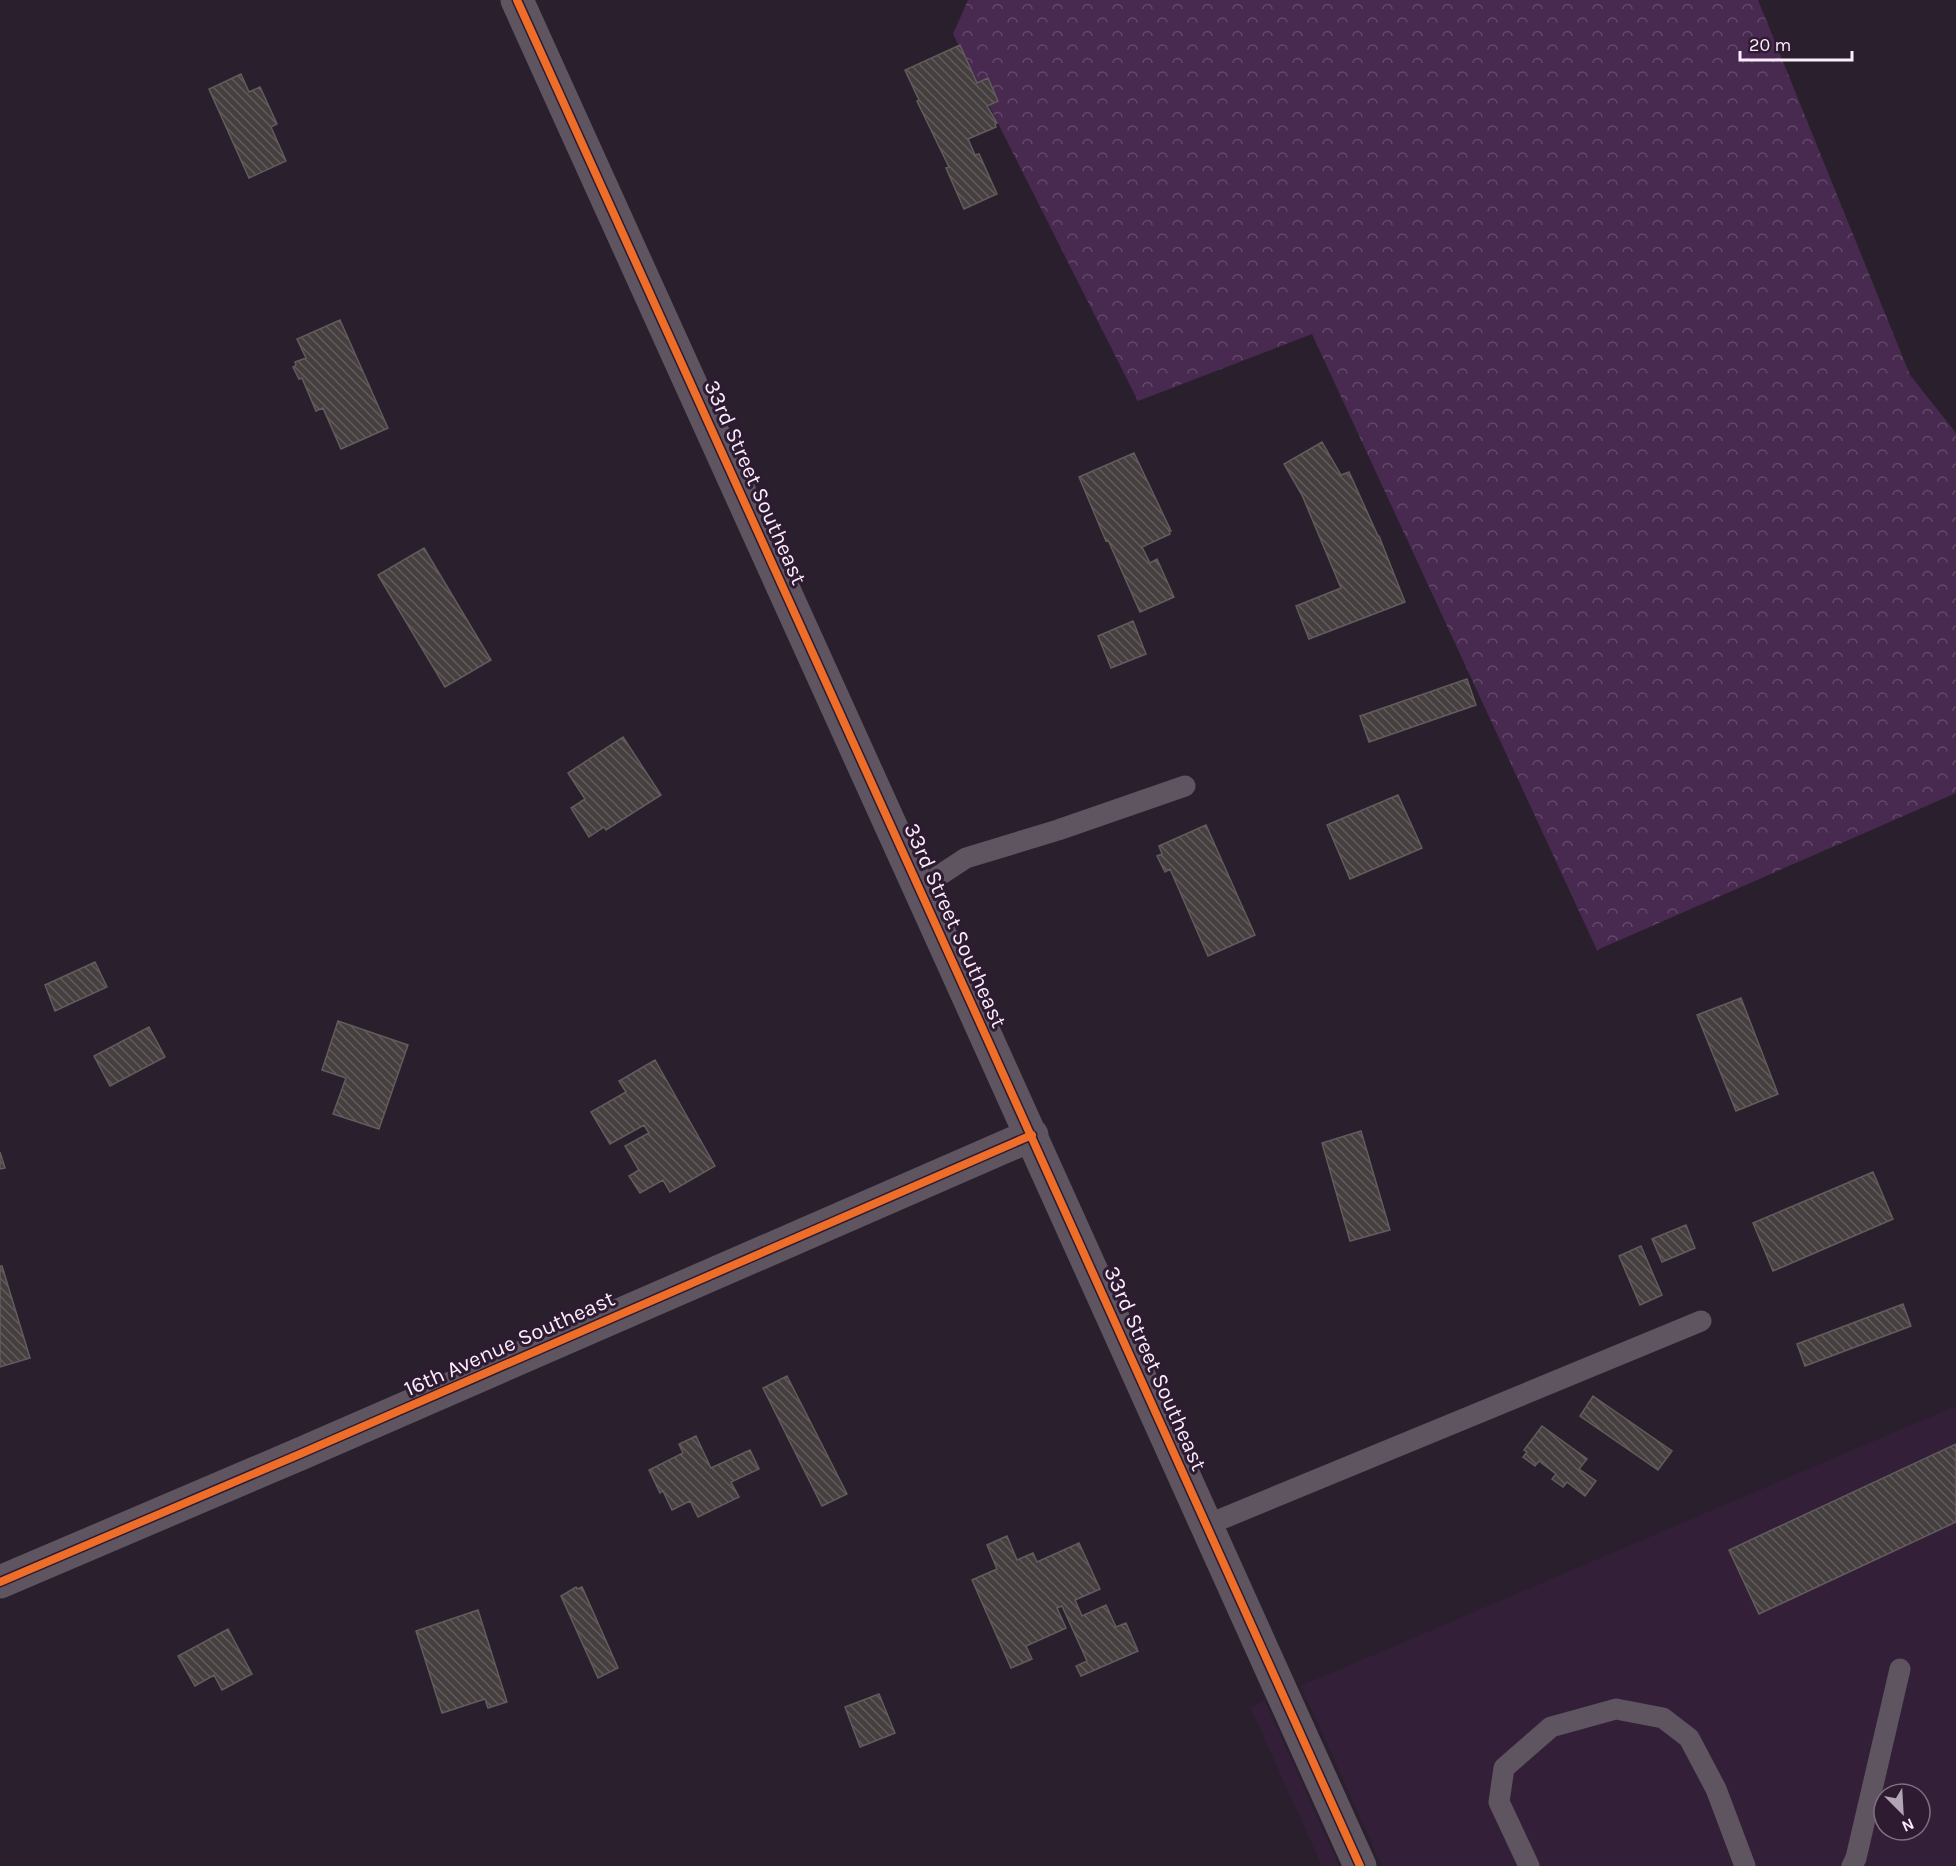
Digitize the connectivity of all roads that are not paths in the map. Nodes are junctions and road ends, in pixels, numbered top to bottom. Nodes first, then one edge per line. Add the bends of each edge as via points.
1 (517, 0) edge
2 (1185, 786) dead end
3 (920, 888) junction
4 (1032, 1135) junction
5 (1701, 1321) dead end
6 (1207, 1524) junction
7 (0, 1582) edge
8 (1900, 1669) dead end
9 (1360, 1866) edge
10 (1529, 1866) edge
11 (1745, 1866) edge
12 (1852, 1866) edge

1 - 3 street, 33rd Street Southeast
2 - 3 lane via 966,858
3 - 4 street, 33rd Street Southeast
4 - 6 street, 33rd Street Southeast
4 - 7 street, 16th Avenue Southeast
5 - 6 lane
6 - 9 street, 33rd Street Southeast
8 - 12 lane
10 - 11 lane via 1499,1802 1504,1768 1551,1727 1616,1709 1663,1718 1689,1738 1716,1789

